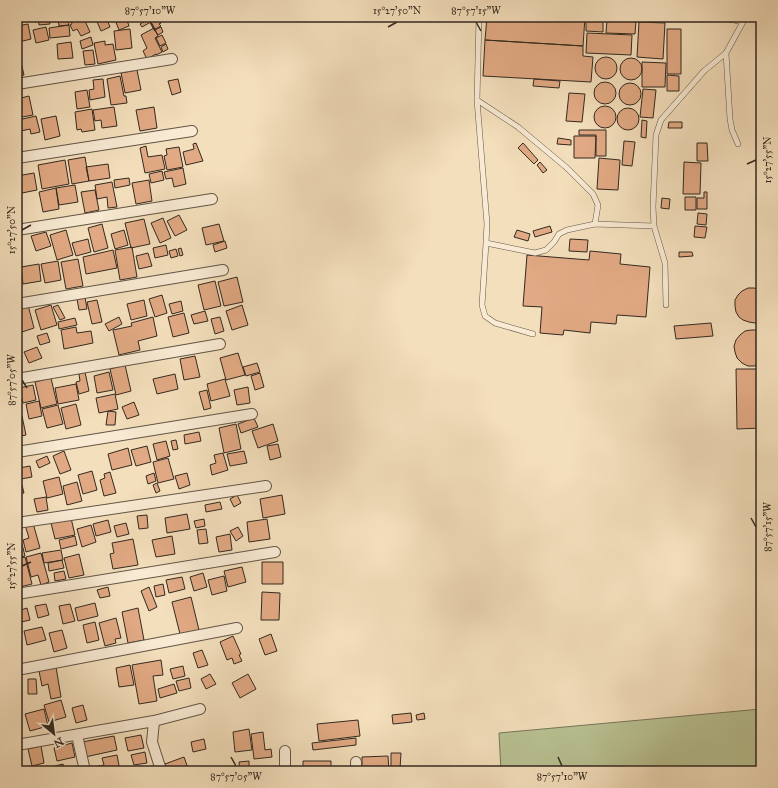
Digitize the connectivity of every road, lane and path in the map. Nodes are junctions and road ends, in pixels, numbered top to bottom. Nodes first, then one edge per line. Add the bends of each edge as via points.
1 (479, 17) edge
2 (720, 17) edge
3 (743, 20) edge
4 (726, 53) junction
5 (172, 59) dead end
6 (17, 84) edge
7 (477, 100) junction
8 (192, 131) dead end
9 (738, 144) dead end
10 (17, 158) edge
11 (212, 199) dead end
12 (595, 224) junction
13 (654, 226) junction
14 (17, 230) edge
15 (486, 243) junction
16 (223, 270) dead end
17 (17, 304) edge
18 (666, 305) dead end
19 (533, 334) dead end
20 (220, 344) dead end
21 (17, 379) edge
22 (252, 414) dead end
23 (17, 452) edge
24 (266, 486) dead end
25 (17, 523) edge
26 (275, 552) dead end
27 (17, 594) edge
28 (237, 628) dead end
29 (17, 670) edge
30 (200, 709) dead end
31 (154, 721) junction
32 (77, 735) junction
33 (17, 745) edge
34 (285, 751) dead end
35 (161, 770) dead end
36 (85, 771) edge
37 (285, 771) edge

1 - 7 lane
2 - 3 lane
3 - 4 lane
4 - 9 lane via 730,119
4 - 13 lane via 704,71 661,120 656,135
5 - 6 street
7 - 12 lane via 524,132 593,194 598,205
7 - 15 lane via 487,224
8 - 10 street
11 - 14 street
12 - 13 lane
12 - 15 lane via 566,230 559,234 546,250 535,253
13 - 18 lane via 665,263
15 - 19 lane via 482,305 485,316 495,323
16 - 17 street
20 - 21 street
22 - 23 street
24 - 25 street
26 - 27 street
28 - 29 street
30 - 31 street
31 - 32 street
31 - 35 street via 152,742
32 - 33 street
32 - 36 street
34 - 37 street

